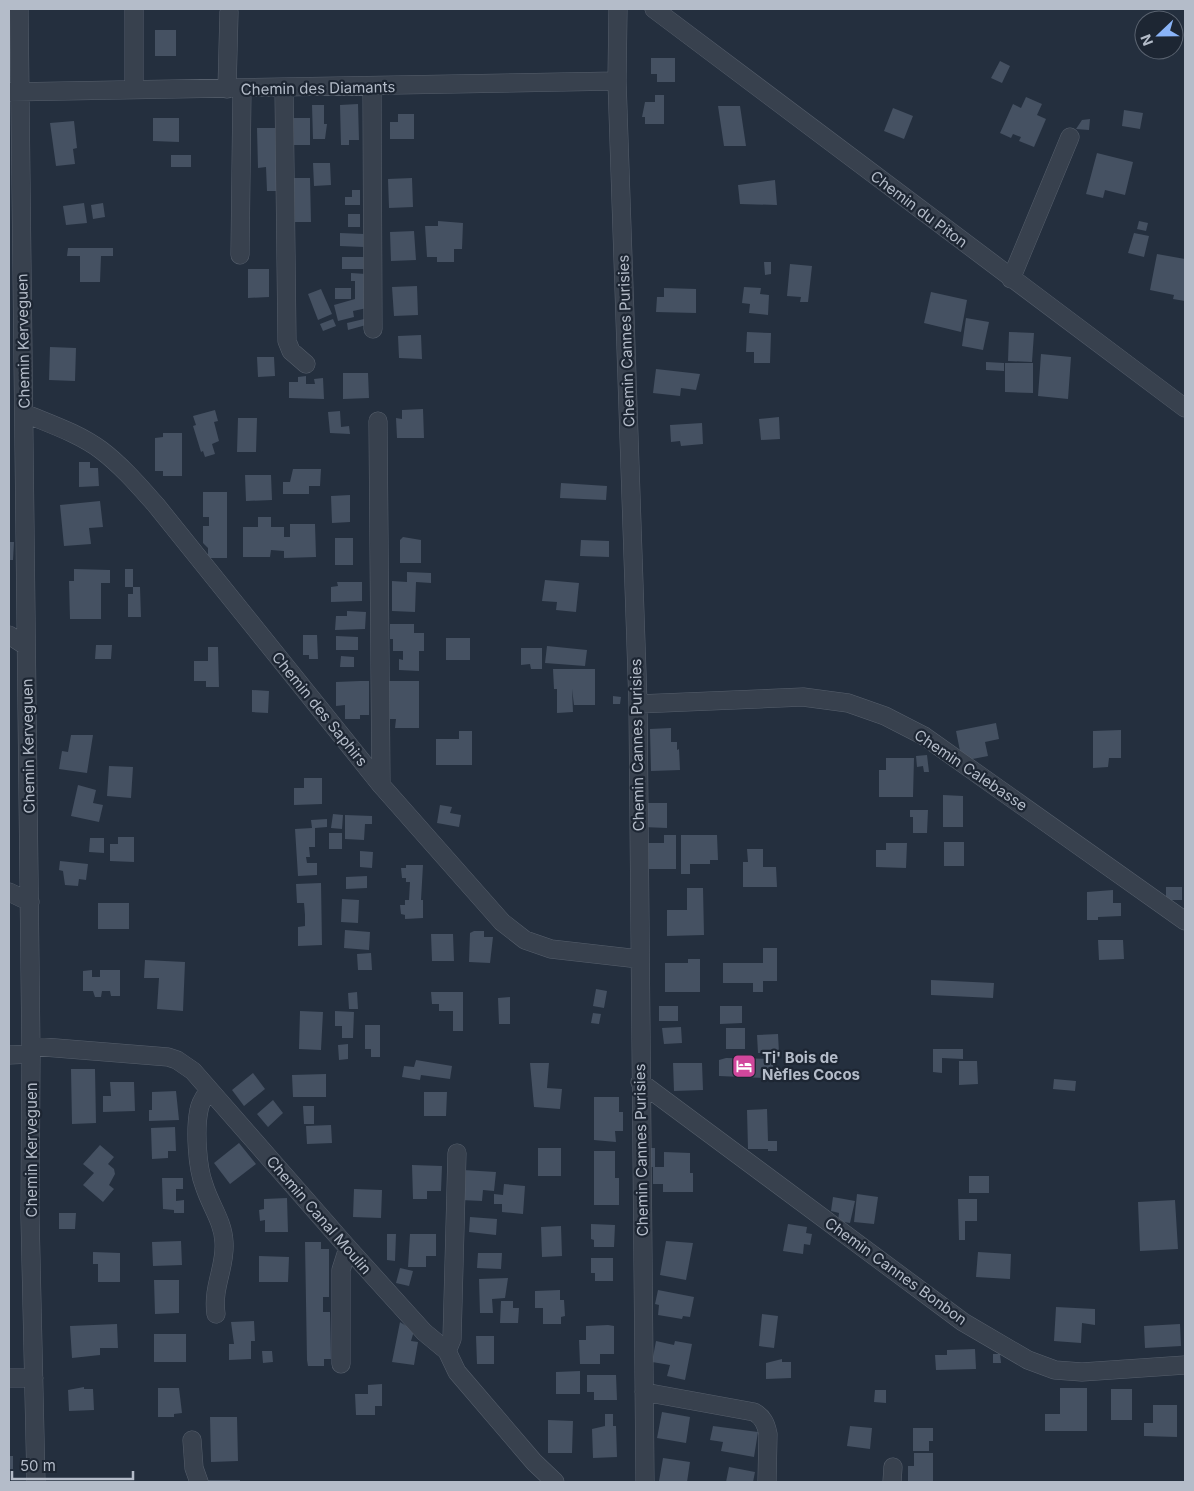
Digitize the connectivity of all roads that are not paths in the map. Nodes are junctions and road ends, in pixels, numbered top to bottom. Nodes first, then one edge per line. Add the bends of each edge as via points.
1 (19, 9) edge
2 (134, 9) edge
3 (618, 9) edge
4 (654, 9) edge
5 (229, 12) dead end
6 (617, 81) junction
7 (372, 87) junction
8 (284, 88) junction
9 (234, 89) junction
10 (134, 90) junction
11 (14, 92) edge
12 (1070, 136) dead end
13 (240, 255) dead end
14 (1011, 279) junction
15 (373, 329) dead end
16 (16, 331) edge
17 (306, 364) dead end
18 (1185, 408) edge
19 (24, 413) junction
20 (378, 421) dead end
21 (9, 635) edge
22 (26, 646) junction
23 (638, 704) junction
24 (381, 785) junction
25 (9, 892) edge
26 (30, 902) junction
27 (1185, 921) edge
28 (639, 958) junction
29 (31, 1050) junction
30 (9, 1054) edge
31 (640, 1082) junction
32 (209, 1090) junction
33 (456, 1153) dead end
34 (348, 1248) junction
35 (216, 1314) dead end
36 (447, 1352) junction
37 (342, 1364) dead end
38 (1185, 1365) edge
39 (9, 1378) edge
40 (34, 1378) junction
41 (644, 1392) junction
42 (192, 1440) dead end
43 (36, 1482) edge
44 (199, 1482) edge
45 (555, 1482) edge
46 (645, 1482) edge
47 (767, 1482) edge

1 - 11 street, Chemin Kerveguen
2 - 10 street
3 - 6 street, Chemin Cannes Purisies
4 - 14 street, Chemin du Piton
5 - 9 street
6 - 7 street, Chemin des Diamants
6 - 23 street, Chemin Cannes Purisies
7 - 8 street, Chemin des Diamants
7 - 15 street
8 - 9 street, Chemin des Diamants
8 - 17 street via 287,342 291,351
9 - 10 street, Chemin des Diamants
9 - 13 street
10 - 11 street, Chemin des Diamants
11 - 16 street, Chemin Kerveguen
12 - 14 street
14 - 18 street, Chemin du Piton
16 - 19 street, Chemin Kerveguen
19 - 22 street, Chemin Kerveguen
19 - 24 street, Chemin des Saphirs via 81,437 130,476
20 - 24 street
21 - 22 street
22 - 26 street, Chemin Kerveguen
23 - 27 street, Chemin Calebasse via 803,698 848,703 885,716 924,736
23 - 28 street, Chemin Cannes Purisies
24 - 28 street, Chemin des Saphirs via 502,922 525,940 551,949
25 - 26 street
26 - 29 street, Chemin Kerveguen
28 - 31 street, Chemin Cannes Purisies
29 - 30 street, Chemin Canal Moulin
29 - 32 street, Chemin Canal Moulin via 168,1058 193,1071
29 - 40 street, Chemin Kerveguen via 30,1216
31 - 38 street, Chemin Cannes Bonbon via 963,1322 1028,1360 1055,1370 1082,1372
31 - 41 street, Chemin Cannes Purisies
32 - 34 street, Chemin Canal Moulin
32 - 35 street via 198,1117 200,1170 224,1244 214,1294
33 - 36 street via 452,1338
34 - 36 street, Chemin Canal Moulin via 424,1332
34 - 37 street via 341,1270
36 - 45 street, Chemin Canal Moulin via 457,1372
39 - 40 street
40 - 43 street, Chemin Kerveguen
41 - 46 street, Chemin Cannes Purisies
41 - 47 street via 760,1415 768,1434
42 - 44 street via 194,1468

